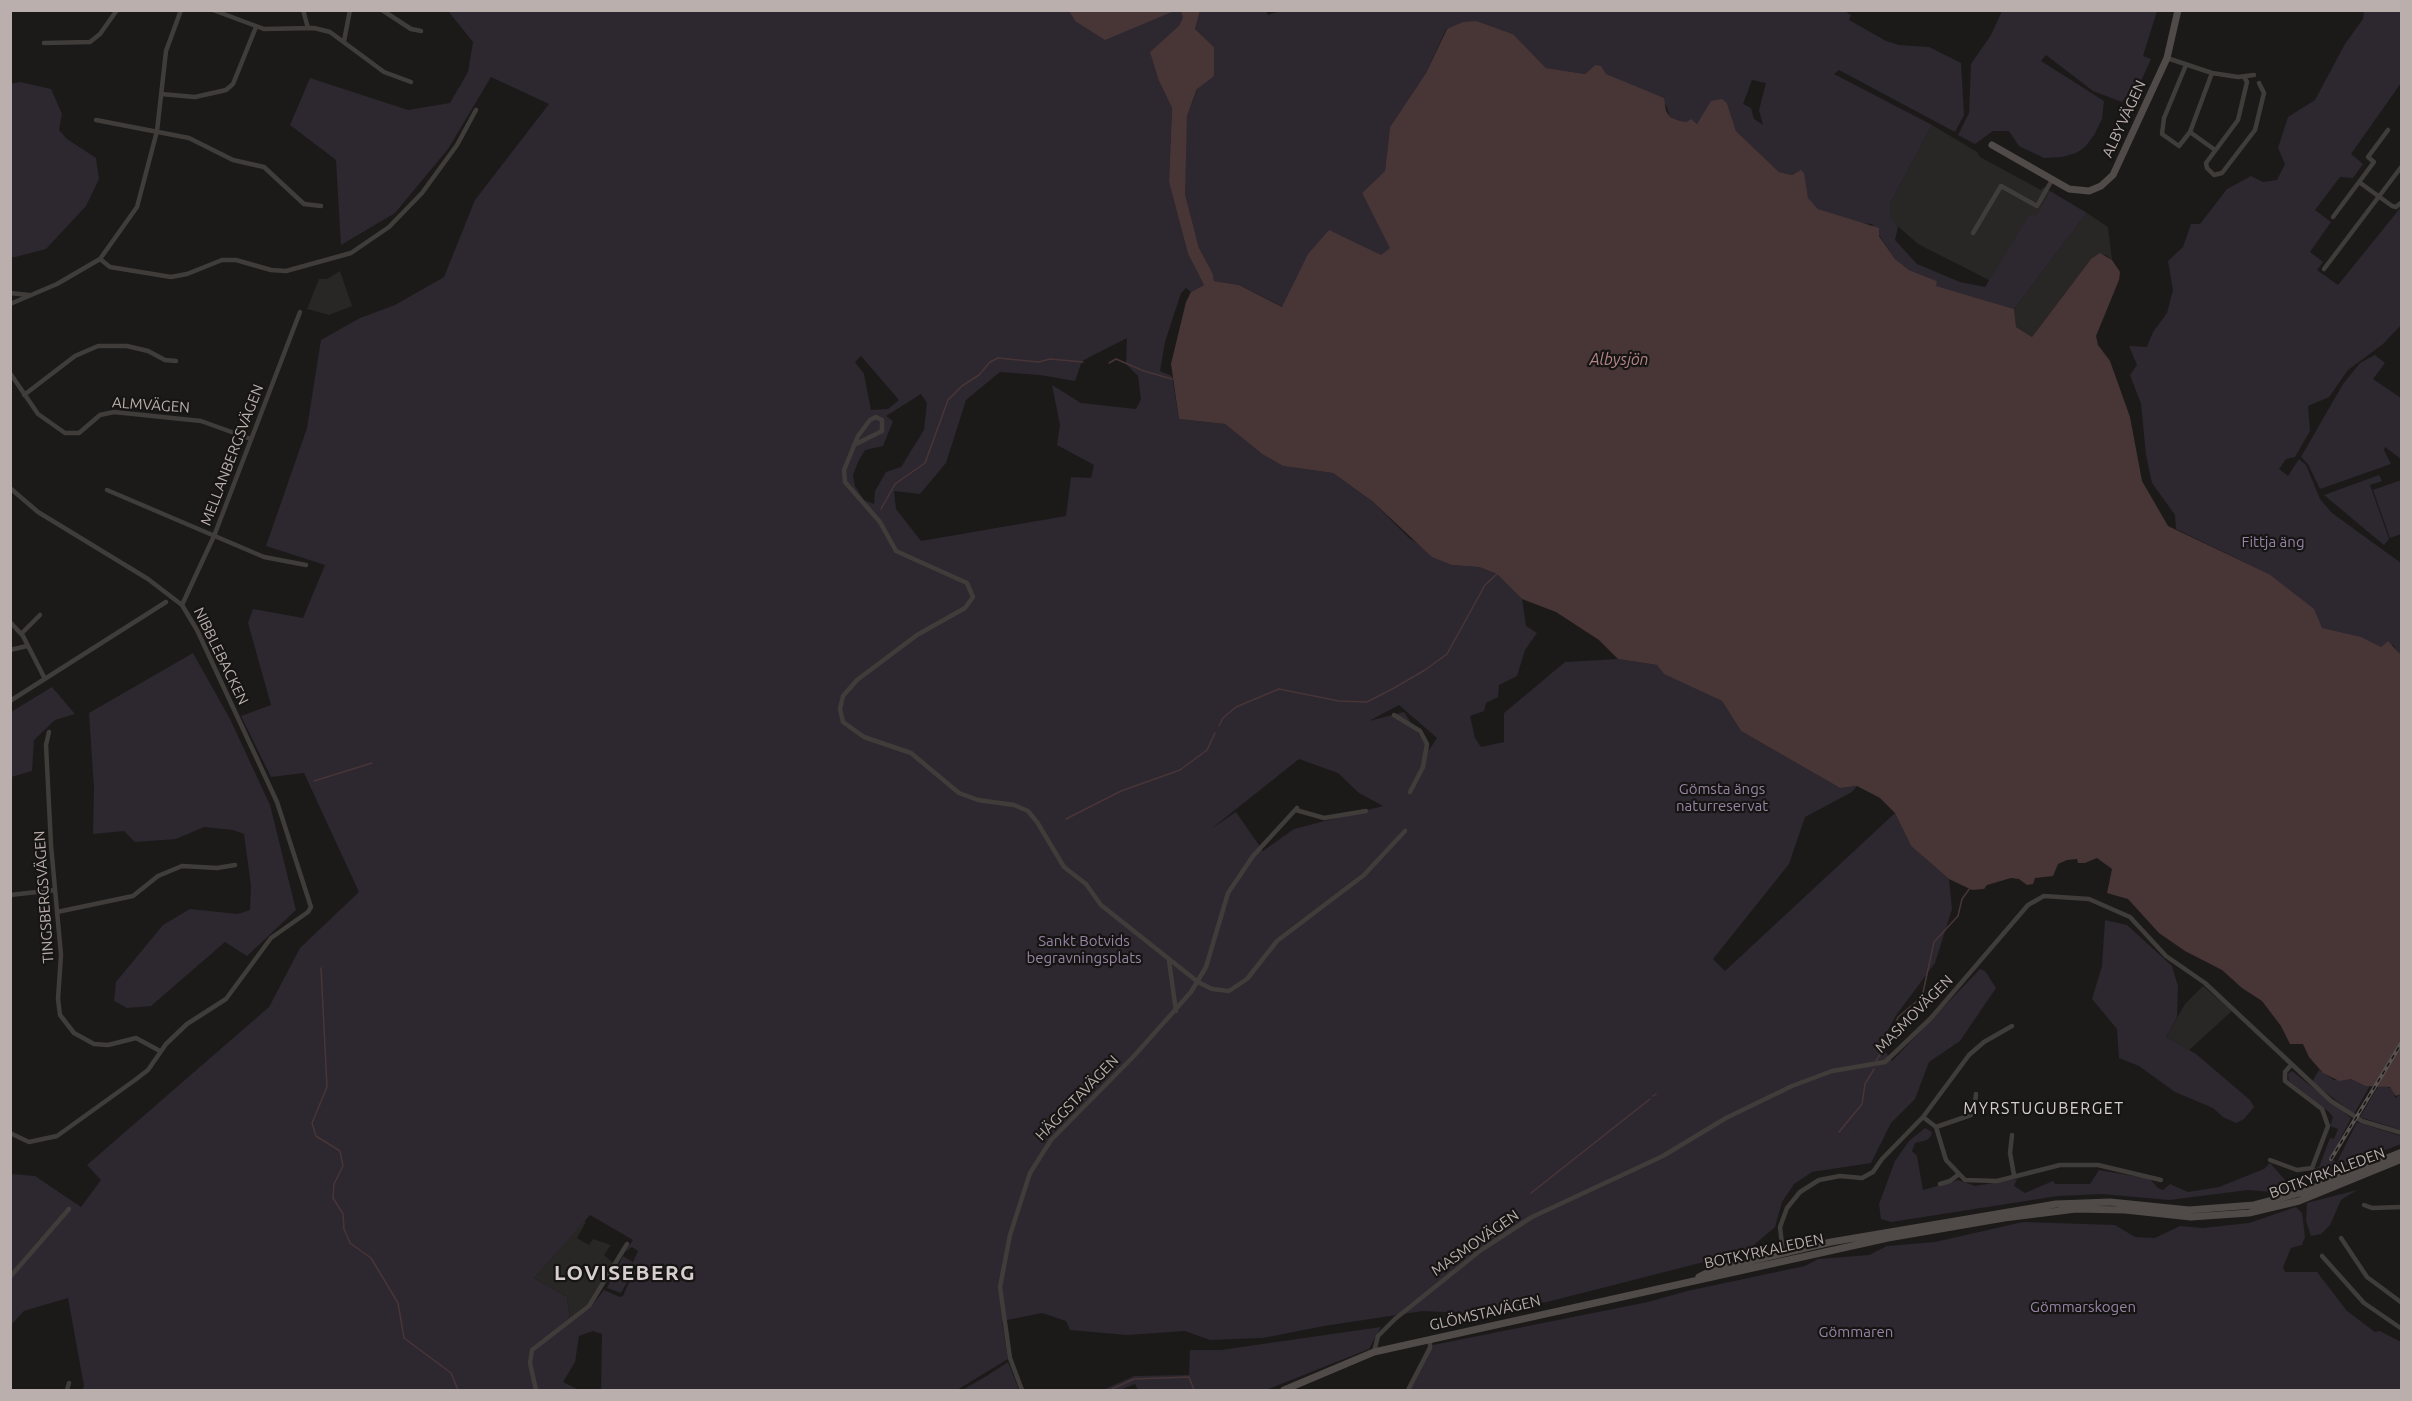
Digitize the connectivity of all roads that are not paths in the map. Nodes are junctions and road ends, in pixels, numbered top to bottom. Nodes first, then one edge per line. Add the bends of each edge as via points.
1 (117, 10) edge
2 (181, 10) edge
3 (213, 10) edge
4 (303, 10) edge
5 (350, 10) edge
6 (382, 10) edge
7 (2178, 10) edge
8 (256, 27) junction
9 (308, 28) junction
10 (421, 31) dead end
11 (344, 41) junction
12 (44, 43) dead end
13 (2167, 58) junction
14 (2186, 65) junction
15 (2212, 73) junction
16 (2254, 75) dead end
17 (2244, 77) junction
18 (411, 82) dead end
19 (2259, 83) dead end
20 (161, 94) junction
21 (476, 110) dead end
22 (96, 120) dead end
23 (2388, 130) dead end
24 (157, 131) junction
25 (2190, 132) junction
26 (1992, 145) dead end
27 (2216, 150) junction
28 (2402, 166) edge
29 (2052, 180) junction
30 (2359, 182) junction
31 (2379, 196) junction
32 (2402, 202) edge
33 (321, 206) dead end
34 (2333, 217) dead end
35 (1973, 233) dead end
36 (100, 259) junction
37 (2324, 269) dead end
38 (10, 293) edge
39 (32, 296) junction
40 (10, 304) edge
41 (300, 312) dead end
42 (176, 361) dead end
43 (10, 374) edge
44 (24, 395) junction
45 (251, 440) junction
46 (854, 445) junction
47 (10, 488) edge
48 (107, 490) dead end
49 (213, 536) junction
50 (306, 565) dead end
51 (166, 602) dead end
52 (182, 605) junction
53 (39, 615) dead end
54 (10, 622) edge
55 (21, 634) junction
56 (27, 646) junction
57 (10, 650) edge
58 (45, 679) junction
59 (10, 701) edge
60 (1394, 716) dead end
61 (49, 732) dead end
62 (1410, 792) dead end
63 (1366, 811) dead end
64 (1405, 831) dead end
65 (235, 865) dead end
66 (55, 890) junction
67 (10, 895) edge
68 (57, 912) junction
69 (1169, 961) junction
70 (1198, 982) junction
71 (1176, 1011) junction
72 (2012, 1026) dead end
73 (160, 1051) junction
74 (2291, 1065) junction
75 (1976, 1094) dead end
76 (1923, 1117) junction
77 (1936, 1127) junction
78 (10, 1133) edge
79 (2402, 1133) edge
80 (2012, 1135) dead end
81 (2402, 1152) edge
82 (2402, 1159) edge
83 (2270, 1160) dead end
84 (1959, 1174) junction
85 (2014, 1175) junction
86 (2161, 1180) dead end
87 (1940, 1184) dead end
88 (2364, 1205) dead end
89 (2402, 1207) edge
90 (69, 1209) dead end
91 (2341, 1238) dead end
92 (627, 1244) dead end
93 (1783, 1252) junction
94 (2322, 1256) dead end
95 (1797, 1259) junction
96 (1742, 1272) junction
97 (10, 1277) edge
98 (1697, 1278) junction
99 (2402, 1303) edge
100 (2402, 1329) edge
101 (1430, 1340) junction
102 (1374, 1352) junction
103 (69, 1383) dead end
104 (67, 1390) edge
105 (536, 1390) edge
106 (1022, 1390) edge
107 (1284, 1390) edge
108 (1408, 1390) edge

1 - 12 street via 90,42
2 - 20 street via 166,51
3 - 8 street
4 - 9 street
5 - 11 street
6 - 10 street
7 - 13 main road, ALBYVÄGEN
8 - 9 street via 275,31
8 - 20 street via 226,90 195,97
9 - 11 street via 330,32
11 - 18 street via 384,72
13 - 14 street
13 - 29 main road, ALBYVÄGEN via 2109,179 2095,189 2082,191
14 - 15 street
14 - 25 street via 2164,118 2162,134 2179,146
15 - 17 street
15 - 25 street
16 - 17 street
17 - 27 street via 2247,82 2238,120
19 - 27 street via 2264,93 2255,130 2219,175 2205,165
20 - 24 street
21 - 36 street via 457,145 422,193 389,226 351,253 286,271 222,260 171,277 110,267
22 - 24 street
23 - 30 street via 2368,157 2374,162
24 - 33 street via 189,138 225,156 264,167 304,204
24 - 36 street via 140,202
25 - 27 street
26 - 29 main road, ALBYVÄGEN
28 - 31 street
29 - 35 street via 2037,206 2001,186
30 - 31 street
30 - 34 street
31 - 32 street via 2396,207
31 - 37 street
36 - 39 street
38 - 39 street
39 - 40 street
41 - 45 street, MELLANBERGSVÄGEN
42 - 44 street via 127,346 99,346 75,356
43 - 44 street, ALMVÄGEN
44 - 45 street, ALMVÄGEN via 38,414 65,434 79,433 100,416 114,412 201,421
45 - 49 street, MELLANBERGSVÄGEN
46 - 46 street via 882,431 882,420 870,420
46 - 69 street via 844,470 845,482 880,522 896,551 967,583 972,602 917,635 857,680 843,696 843,722 864,738 911,753 959,793 1028,812 1064,867 1086,884 1101,906
47 - 52 street, NIBBLEBACKEN via 38,512 148,579
48 - 49 street
49 - 50 street via 264,557
49 - 52 street, MELLANBERGSVÄGEN
51 - 58 street
52 - 73 street, NIBBLEBACKEN via 277,802 310,905 308,912 271,938 226,999 187,1024
53 - 55 street
54 - 55 street
55 - 56 street
56 - 57 street
56 - 58 street
58 - 59 street
60 - 62 street via 1420,731 1427,744 1423,767
61 - 66 street, TINGSBERGSVÄGEN via 46,744
63 - 70 street, HÄGGSTAVÄGEN via 1324,818 1296,809 1253,856 1228,893
64 - 70 street via 1364,876 1277,941 1247,979 1229,991
65 - 68 street via 182,866 158,876 133,896
66 - 67 street
66 - 68 street, TINGSBERGSVÄGEN
68 - 73 street, TINGSBERGSVÄGEN via 61,955 58,1004 66,1024 78,1037 94,1044 136,1038
69 - 70 street
69 - 71 street
70 - 71 street, HÄGGSTAVÄGEN
71 - 106 street, HÄGGSTAVÄGEN via 1052,1140 1030,1173 1010,1235 1000,1287 1010,1358
72 - 76 street via 1969,1055
73 - 78 street via 148,1070 61,1134 29,1142
74 - 79 street, MASMOVÄGEN via 2350,1114
74 - 83 street via 2284,1072 2285,1081 2322,1109 2328,1123 2312,1168 2297,1170
74 - 102 street, MASMOVÄGEN via 2205,983 2166,956 2130,917 2089,899 2039,898 2028,905 1931,1018 1885,1062 1832,1071 1792,1086 1726,1118 1663,1156 1532,1217 1467,1261 1389,1324 1377,1338
75 - 77 street via 1971,1115
76 - 77 street
76 - 93 street via 1873,1172 1862,1178 1840,1176 1819,1180 1800,1192 1787,1208 1780,1227
77 - 84 street via 1946,1160
80 - 85 street
81 - 93 main road, BOTKYRKALEDEN via 2303,1192 2246,1207 2189,1210 2110,1202 2068,1203
82 - 95 main road, BOTKYRKALEDEN via 2299,1201 2249,1213 2200,1217 2105,1209 2053,1211 1888,1238
84 - 85 street via 1965,1180 1997,1181
84 - 87 street
85 - 86 street via 2060,1165 2098,1165
88 - 89 street
90 - 97 street
91 - 99 street via 2367,1277
92 - 105 street via 590,1306 532,1350 530,1363
93 - 95 main road
93 - 96 main road via 1777,1261
93 - 98 main road, BOTKYRKALEDEN via 1713,1270
94 - 100 street via 2364,1304
95 - 96 main road, BOTKYRKALEDEN
96 - 98 main road, BOTKYRKALEDEN
98 - 101 main road, GLÖMSTAVÄGEN
101 - 102 main road, GLÖMSTAVÄGEN
101 - 108 street via 1430,1348
102 - 107 main road, GLÖMSTAVÄGEN
103 - 104 street

